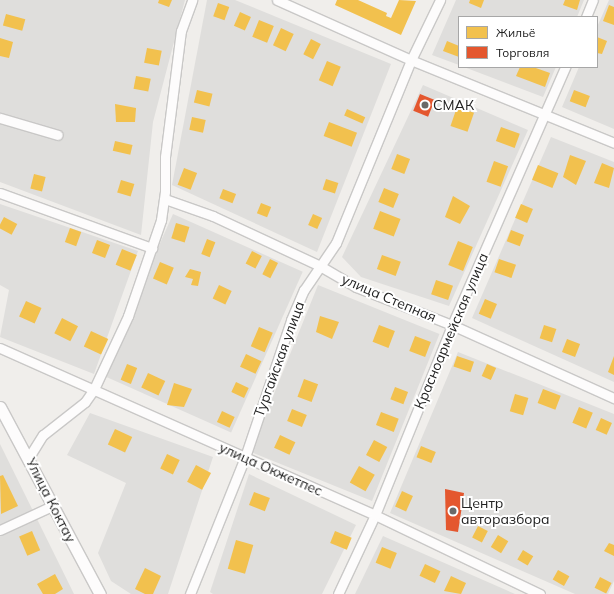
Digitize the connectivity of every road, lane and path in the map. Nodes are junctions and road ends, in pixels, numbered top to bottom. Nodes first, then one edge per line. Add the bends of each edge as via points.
1 (192, 0) edge
2 (277, 0) edge
3 (440, 0) edge
4 (593, 0) edge
5 (586, 16) edge
6 (411, 60) junction
7 (565, 68) edge
8 (545, 114) junction
9 (0, 118) edge
10 (58, 135) dead end
11 (614, 143) edge
12 (0, 193) edge
13 (165, 199) junction
14 (152, 248) junction
15 (320, 266) junction
16 (452, 325) junction
17 (0, 348) edge
18 (94, 389) junction
19 (614, 398) edge
20 (0, 407) edge
21 (245, 457) junction
22 (29, 458) junction
23 (54, 505) junction
24 (375, 515) junction
25 (0, 530) edge
26 (100, 594) edge
27 (191, 594) edge
28 (338, 594) edge
29 (540, 594) edge

1 - 13 street via 181,31 165,157
2 - 6 street
3 - 6 street, Тургайская улица
4 - 5 street
6 - 8 street
6 - 15 street, Тургайская улица via 336,243
7 - 8 street, Красноармейская улица
8 - 11 street
8 - 16 street, Красноармейская улица
9 - 10 street
12 - 14 street
13 - 14 street
13 - 15 street, улица Степная via 213,216
14 - 18 street via 128,316
15 - 16 street, улица Степная via 356,287
15 - 21 street, Тургайская улица via 304,290 291,320
16 - 19 street, улица Степная
16 - 24 street, Красноармейская улица
17 - 18 street, улица Окжетпес
18 - 21 street, улица Окжетпес
18 - 22 street via 85,402 43,435
20 - 22 street, Улица Коктау
21 - 24 street, улица Окжетпес
21 - 27 street, Тургайская улица
22 - 23 street, Улица Коктау
23 - 25 street
23 - 26 street, Улица Коктау
24 - 28 street, Красноармейская улица
24 - 29 street, улица Окжетпес

